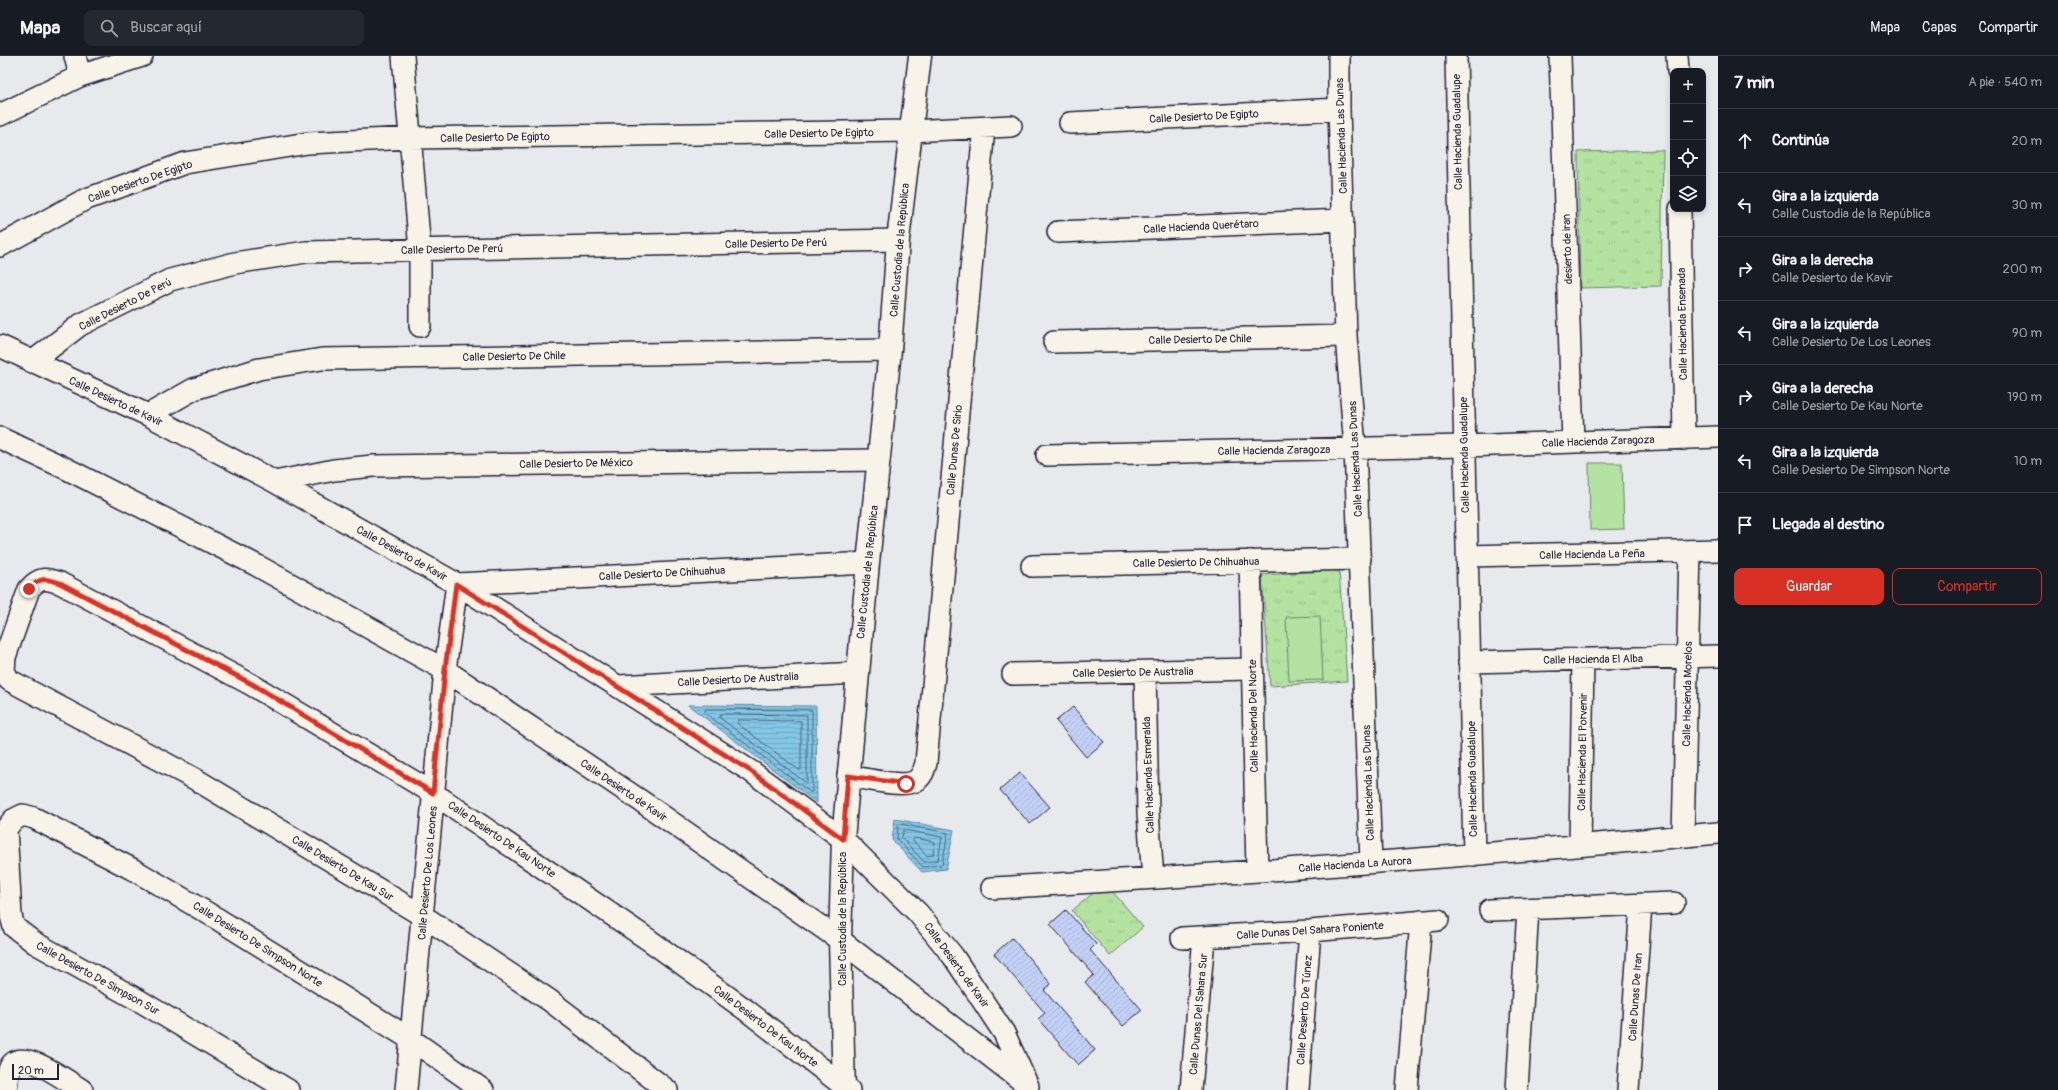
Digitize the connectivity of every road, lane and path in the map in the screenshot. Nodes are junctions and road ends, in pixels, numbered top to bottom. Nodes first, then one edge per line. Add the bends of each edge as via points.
1 (75, 56) edge
2 (142, 56) edge
3 (403, 56) edge
4 (920, 56) edge
5 (1339, 56) edge
6 (1456, 56) edge
7 (1560, 56) edge
8 (1677, 56) edge
9 (1678, 68) edge
10 (80, 76) junction
11 (1339, 109) junction
12 (0, 115) edge
13 (1070, 122) dead end
14 (1011, 126) dead end
15 (984, 128) junction
16 (910, 131) junction
17 (410, 138) junction
18 (1680, 212) edge
19 (1343, 220) junction
20 (1058, 232) dead end
21 (898, 240) junction
22 (0, 246) edge
23 (420, 250) junction
24 (420, 326) dead end
25 (1346, 336) junction
26 (1054, 342) dead end
27 (0, 346) edge
28 (890, 350) junction
29 (32, 362) junction
30 (148, 415) junction
31 (1718, 437) edge
32 (0, 438) edge
33 (1684, 438) junction
34 (1573, 442) junction
35 (1464, 446) junction
36 (1355, 448) junction
37 (1047, 455) dead end
38 (879, 460) junction
39 (274, 482) junction
40 (1718, 550) edge
41 (1690, 552) junction
42 (1467, 556) junction
43 (1360, 559) junction
44 (1250, 561) junction
45 (868, 563) junction
46 (1032, 566) dead end
47 (47, 579) joint
48 (456, 584) junction
49 (1688, 656) junction
50 (1718, 656) edge
51 (1583, 659) junction
52 (1469, 662) junction
53 (1252, 669) junction
54 (445, 670) junction
55 (1145, 672) junction
56 (857, 673) junction
57 (1013, 674) dead end
58 (619, 686) junction
59 (848, 776) junction
60 (433, 793) junction
61 (23, 815) joint
62 (1718, 833) edge
63 (1683, 836) junction
64 (843, 839) junction
65 (1580, 845) junction
66 (1474, 855) junction
67 (1371, 862) junction
68 (1257, 871) junction
69 (1153, 878) junction
70 (992, 888) dead end
71 (1674, 903) dead end
72 (1641, 905) junction
73 (1528, 909) junction
74 (1490, 910) dead end
75 (423, 916) junction
76 (1310, 931) junction
77 (1182, 938) dead end
78 (1204, 938) junction
79 (840, 940) junction
80 (412, 1040) junction
81 (1030, 1088) edge
82 (846, 1089) edge
83 (6, 1090) edge
84 (82, 1090) edge
85 (288, 1090) edge
86 (406, 1090) edge
87 (484, 1090) edge
88 (667, 1090) edge
89 (1192, 1090) edge
90 (1298, 1090) edge
91 (1407, 1090) edge
92 (1518, 1090) edge
93 (1628, 1090) edge

1 - 10 street
2 - 10 street
3 - 17 street
4 - 16 main road, Calle Custodia de la República
5 - 11 street, Calle Hacienda Las Dunas
6 - 35 street, Calle Hacienda Guadalupe
7 - 34 street, desierto de iran
8 - 9 street
10 - 12 street
11 - 13 street, Calle Desierto De Egipto
11 - 19 street, Calle Hacienda Las Dunas
14 - 15 street, Calle Desierto De Egipto
15 - 16 street, Calle Desierto De Egipto
15 - 59 street, Calle Dunas De Sirio via 926,763 923,773 916,781 906,784
16 - 17 street, Calle Desierto De Egipto
16 - 21 main road, Calle Custodia de la República
17 - 22 street, Calle Desierto De Egipto via 308,143 185,163 84,200
17 - 23 street
18 - 33 street, Calle Hacienda Ensenada
19 - 20 street, Calle Hacienda Querétaro
19 - 25 street, Calle Hacienda Las Dunas
21 - 23 street, Calle Desierto De Perú
21 - 28 main road, Calle Custodia de la República
23 - 24 street
23 - 29 street, Calle Desierto De Perú via 306,252 235,263 170,280 80,325
25 - 26 street, Calle Desierto De Chile
25 - 36 street, Calle Hacienda Las Dunas
27 - 29 street, Calle Desierto de Kavir
28 - 30 street, Calle Desierto De Chile via 322,359 259,369 194,389
28 - 38 main road, Calle Custodia de la República
29 - 30 street, Calle Desierto de Kavir
30 - 39 street, Calle Desierto de Kavir
31 - 33 street, Calle Hacienda Zaragoza
32 - 54 street, Calle Desierto de Kavir via 65,468 256,565
33 - 34 street, Calle Hacienda Zaragoza
34 - 35 street, Calle Hacienda Zaragoza
35 - 36 street, Calle Hacienda Zaragoza
35 - 42 street, Calle Hacienda Guadalupe
36 - 37 street, Calle Hacienda Zaragoza
36 - 43 street, Calle Hacienda Las Dunas
38 - 39 street, Calle Desierto De México via 373,466 334,470
38 - 45 main road, Calle Custodia de la República
39 - 48 street, Calle Desierto de Kavir
40 - 41 street, Calle Hacienda La Peña
41 - 42 street, Calle Hacienda La Peña
41 - 49 street, Calle Hacienda Morelos
42 - 52 street, Calle Hacienda Guadalupe
43 - 44 street, Calle Desierto De Chihuahua
43 - 67 street, Calle Hacienda Las Dunas
44 - 46 street, Calle Desierto De Chihuahua
44 - 53 street, Calle Hacienda Del Norte
45 - 48 street, Calle Desierto De Chihuahua
45 - 56 main road, Calle Custodia de la República
47 - 60 street, Calle Desierto De Kau Norte via 60,583 252,684
47 - 75 street, Calle Desierto De Kau Sur via 36,581 29,589 5,657 4,671 10,680 195,779
48 - 54 street, Calle Desierto De Los Leones
48 - 58 street, Calle Desierto de Kavir
49 - 50 street, Calle Hacienda El Alba
49 - 51 street, Calle Hacienda El Alba
49 - 63 street, Calle Hacienda Morelos
51 - 52 street, Calle Hacienda El Alba
51 - 65 street, Calle Hacienda El Porvenir
52 - 66 street, Calle Hacienda Guadalupe
53 - 55 street, Calle Desierto De Australia
53 - 68 street, Calle Hacienda Del Norte
54 - 60 street, Calle Desierto De Los Leones
54 - 79 street, Calle Desierto de Kavir via 638,799
55 - 57 street, Calle Desierto De Australia
55 - 69 street, Calle Hacienda Esmeralda via 1148,813
56 - 58 street, Calle Desierto De Australia
56 - 59 main road, Calle Custodia de la República
58 - 64 street, Calle Desierto de Kavir via 752,772
59 - 64 main road, Calle Custodia de la República
60 - 75 street, Calle Desierto De Los Leones
60 - 82 street, Calle Desierto De Kau Norte via 667,953 746,1010
61 - 80 street, Calle Desierto De Simpson Norte via 34,818 154,882
61 - 85 street, Calle Desierto De Simpson Sur via 13,820 6,829 11,916 14,927 35,943 140,1001
62 - 63 street, Calle Hacienda La Aurora
63 - 65 street, Calle Hacienda La Aurora
64 - 79 main road, Calle Custodia de la República
64 - 81 street, Calle Desierto de Kavir via 918,913 952,956 1004,1033
65 - 66 street, Calle Hacienda La Aurora
66 - 67 street, Calle Hacienda La Aurora
67 - 68 street, Calle Hacienda La Aurora
68 - 69 street, Calle Hacienda La Aurora
69 - 70 street, Calle Hacienda La Aurora
71 - 72 street
72 - 73 street
72 - 93 street, Calle Dunas De Iran
73 - 74 street
73 - 92 street
75 - 80 street, Calle Desierto De Los Leones
75 - 88 street, Calle Desierto De Kau Sur via 549,1000
76 - 78 street, Calle Dunas Del Sahara Poniente
76 - 90 street, Calle Desierto De Túnez
76 - 91 street, Calle Dunas Del Sahara Poniente via 1429,920
77 - 78 street, Calle Dunas Del Sahara Poniente
78 - 89 street, Calle Dunas Del Sahara Sur
79 - 81 street, Calle Desierto de Kavir
79 - 82 main road, Calle Custodia de la República
80 - 86 street, Calle Desierto De Los Leones
80 - 87 street, Calle Desierto De Simpson Norte
83 - 84 street via 12,1064 21,1059 32,1061

